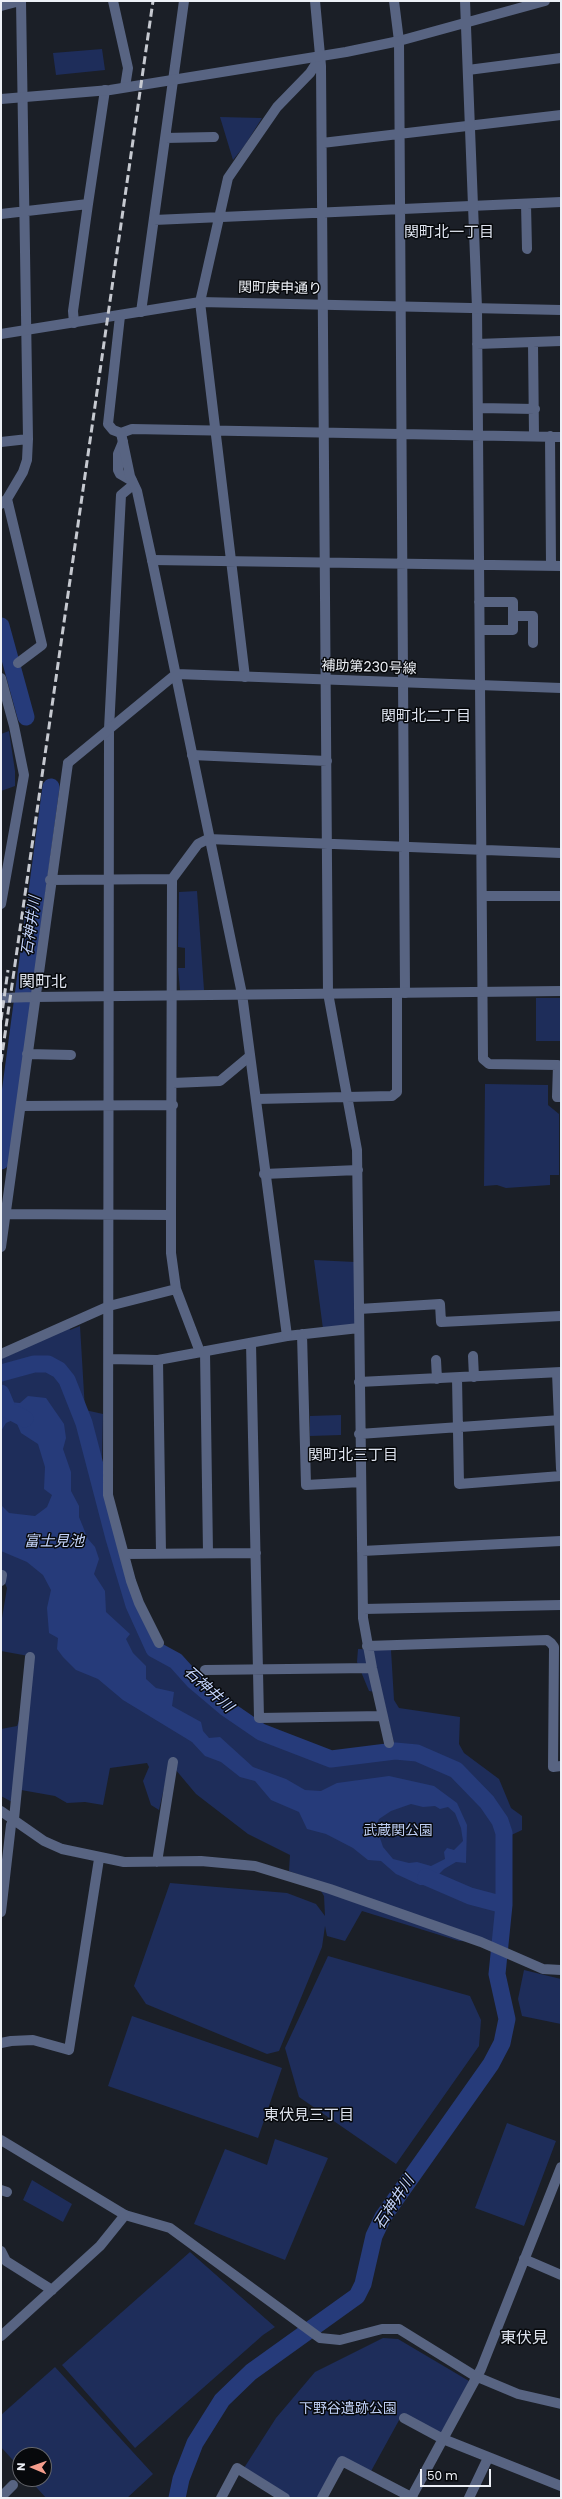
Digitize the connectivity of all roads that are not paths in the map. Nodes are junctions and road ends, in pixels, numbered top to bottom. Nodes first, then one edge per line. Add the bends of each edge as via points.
1 (21, 1) edge
2 (114, 1) edge
3 (184, 1) edge
4 (315, 1) edge
5 (394, 1) edge
6 (465, 1) edge
7 (545, 1) edge
8 (1, 6) edge
9 (466, 23) junction
10 (399, 41) junction
11 (321, 56) junction
12 (561, 58) edge
13 (468, 70) junction
14 (174, 79) junction
15 (125, 87) junction
16 (105, 90) junction
17 (22, 97) junction
18 (1, 99) edge
19 (561, 115) edge
20 (470, 127) junction
21 (399, 134) junction
22 (214, 137) dead end
23 (165, 138) junction
24 (322, 143) junction
25 (561, 202) edge
26 (88, 204) junction
27 (526, 204) junction
28 (473, 206) junction
29 (400, 209) junction
30 (25, 210) junction
31 (323, 212) junction
32 (1, 214) edge
33 (218, 217) junction
34 (154, 220) junction
35 (527, 249) dead end
36 (200, 302) junction
37 (324, 303) junction
38 (401, 306) junction
39 (477, 308) junction
40 (561, 310) edge
41 (141, 312) junction
42 (120, 316) junction
43 (74, 323) junction
44 (27, 330) junction
45 (1, 334) edge
46 (561, 341) edge
47 (533, 343) junction
48 (478, 344) junction
49 (478, 408) junction
50 (535, 409) junction
51 (216, 431) junction
52 (324, 433) junction
53 (401, 435) junction
54 (479, 436) junction
55 (534, 436) junction
56 (550, 436) junction
57 (122, 437) junction
58 (561, 437) edge
59 (28, 439) junction
60 (1, 442) edge
61 (132, 483) junction
62 (4, 502) edge
63 (152, 560) junction
64 (232, 561) junction
65 (326, 563) junction
66 (402, 564) junction
67 (479, 565) junction
68 (556, 566) edge
69 (479, 602) junction
70 (513, 616) junction
71 (480, 630) junction
72 (533, 643) dead end
73 (18, 663) dead end
74 (176, 674) junction
75 (245, 677) junction
76 (1, 678) edge
77 (326, 680) junction
78 (402, 683) junction
79 (481, 686) junction
80 (561, 688) edge
81 (109, 729) junction
82 (192, 755) junction
83 (327, 761) junction
84 (208, 839) junction
85 (327, 844) junction
86 (404, 847) junction
87 (481, 850) junction
88 (561, 853) edge
89 (172, 879) junction
90 (50, 880) junction
91 (109, 880) junction
92 (482, 896) junction
93 (561, 896) edge
94 (1, 904) edge
95 (561, 991) edge
96 (482, 992) junction
97 (401, 993) junction
98 (242, 994) junction
99 (328, 994) junction
100 (109, 996) junction
101 (172, 996) junction
102 (33, 997) junction
103 (6, 998) edge
104 (27, 1054) junction
105 (71, 1055) dead end
106 (250, 1056) junction
107 (173, 1083) junction
108 (347, 1096) junction
109 (561, 1097) edge
110 (256, 1099) junction
111 (173, 1105) junction
112 (21, 1106) junction
113 (108, 1106) junction
114 (358, 1170) junction
115 (264, 1174) junction
116 (6, 1214) junction
117 (109, 1215) junction
118 (171, 1215) junction
119 (1, 1247) edge
120 (176, 1290) junction
121 (109, 1306) junction
122 (359, 1308) junction
123 (561, 1316) edge
124 (359, 1328) junction
125 (302, 1334) junction
126 (287, 1336) junction
127 (251, 1343) junction
128 (202, 1352) junction
129 (1, 1354) edge
130 (473, 1356) dead end
131 (109, 1359) junction
132 (158, 1360) junction
133 (436, 1360) dead end
134 (559, 1372) edge
135 (474, 1377) junction
136 (437, 1378) junction
137 (457, 1378) junction
138 (359, 1382) junction
139 (560, 1420) edge
140 (458, 1428) junction
141 (359, 1434) junction
142 (561, 1469) edge
143 (561, 1476) edge
144 (361, 1482) junction
145 (561, 1541) edge
146 (362, 1551) junction
147 (161, 1553) junction
148 (208, 1553) junction
149 (256, 1553) junction
150 (124, 1554) junction
151 (561, 1605) edge
152 (363, 1609) junction
153 (159, 1643) dead end
154 (367, 1646) junction
155 (30, 1657) dead end
156 (372, 1668) junction
157 (205, 1670) dead end
158 (258, 1670) junction
159 (558, 1681) edge
160 (383, 1716) junction
161 (389, 1743) dead end
162 (173, 1762) dead end
163 (561, 1766) edge
164 (1, 1811) edge
165 (14, 1819) junction
166 (99, 1858) junction
167 (157, 1862) junction
168 (1, 1912) edge
169 (561, 1970) edge
170 (1, 2043) edge
171 (1, 2140) edge
172 (561, 2167) edge
173 (125, 2215) junction
174 (1, 2251) edge
175 (524, 2259) junction
176 (4, 2262) edge
177 (561, 2275) edge
178 (52, 2290) junction
179 (1, 2336) edge
180 (476, 2376) junction
181 (561, 2404) edge
182 (404, 2418) dead end
183 (443, 2440) junction
184 (488, 2458) junction
185 (12, 2486) edge
186 (561, 2486) edge
187 (274, 2495) edge
188 (1, 2497) edge
189 (221, 2498) edge
190 (285, 2498) edge
191 (322, 2498) edge
192 (411, 2498) edge
193 (469, 2498) edge

1 - 8 street
1 - 17 street
2 - 15 street via 128,68
3 - 14 street
4 - 11 street
5 - 10 street
6 - 9 street
7 - 9 street
9 - 10 street
9 - 13 street
10 - 11 street
10 - 21 street
11 - 14 street
11 - 24 street
11 - 33 street via 310,73 277,107 233,170 228,178
12 - 13 street
13 - 20 street
14 - 15 street
14 - 23 street
15 - 16 street
16 - 17 street
16 - 26 street
17 - 18 street
17 - 30 street
19 - 20 street
20 - 21 street
20 - 28 street
21 - 24 street
21 - 29 street
22 - 23 street
23 - 34 street
24 - 31 street
25 - 27 street
26 - 30 street
26 - 43 street via 73,311
27 - 28 street
27 - 35 street
28 - 29 street
28 - 39 street
29 - 31 street
29 - 38 street
30 - 32 street
30 - 44 street
31 - 33 street
31 - 37 street
33 - 34 street
33 - 36 street
34 - 41 street
36 - 37 street, 関町庚申通り
36 - 41 street, 関町庚申通り
36 - 51 street
37 - 38 street, 関町庚申通り
37 - 52 street
38 - 39 street, 関町庚申通り
38 - 53 street
39 - 40 street, 関町庚申通り
39 - 48 street
41 - 42 street, 関町庚申通り
42 - 43 street, 関町庚申通り
42 - 57 street via 108,424
43 - 44 street, 関町庚申通り
44 - 45 street, 関町庚申通り
44 - 59 street
46 - 47 street
47 - 48 street
47 - 50 street
48 - 49 street
49 - 50 street
49 - 54 street
50 - 55 street
51 - 52 street
51 - 57 street via 132,429
51 - 64 street
52 - 53 street
52 - 65 street
53 - 54 street
53 - 66 street
54 - 55 street
54 - 67 street
55 - 56 street
56 - 58 street
56 - 68 street
57 - 61 street
59 - 60 street
59 - 62 street via 27,460 23,472
61 - 63 street via 137,491
61 - 81 street via 121,495
62 - 73 street via 42,645
63 - 64 street
63 - 74 street
64 - 65 street
64 - 75 street
65 - 66 street
65 - 77 street
66 - 67 street
66 - 78 street
67 - 68 street
67 - 69 street
69 - 70 street via 513,602
69 - 71 street
70 - 71 street via 513,630
70 - 72 street via 533,616
71 - 79 street
74 - 75 street, 補助第230号線
74 - 81 street
74 - 82 street
75 - 77 street, 補助第230号線
76 - 94 street via 24,775
77 - 78 street, 補助第230号線
77 - 83 street
78 - 79 street, 補助第230号線
78 - 86 street
79 - 80 street, 補助第230号線
79 - 87 street
81 - 90 street via 68,762
81 - 91 street
82 - 83 street
82 - 84 street
83 - 85 street
84 - 85 street
84 - 89 street via 198,844
84 - 98 street
85 - 86 street
85 - 99 street
86 - 87 street
86 - 97 street
87 - 88 street
87 - 92 street
89 - 91 street
89 - 101 street
90 - 91 street
90 - 102 street
91 - 100 street
92 - 93 street
92 - 96 street
95 - 96 street
96 - 97 street
96 - 109 street via 483,1059 489,1064 558,1065 557,1097
97 - 99 street
97 - 108 street via 397,1092 392,1096
98 - 99 street
98 - 101 street
98 - 106 street
99 - 108 street
100 - 101 street
100 - 102 street
100 - 113 street
101 - 107 street
102 - 103 street
102 - 104 street
104 - 105 street
104 - 112 street
106 - 107 street via 220,1081
106 - 110 street
107 - 111 street
108 - 110 street
108 - 114 street
110 - 115 street
111 - 113 street
111 - 118 street
112 - 113 street
112 - 116 street
113 - 117 street
114 - 115 street
114 - 122 street
115 - 126 street
116 - 117 street
116 - 119 street
117 - 118 street
117 - 121 street
118 - 120 street via 171,1253
120 - 121 street
120 - 128 street
121 - 129 street
121 - 131 street
122 - 123 street via 440,1304 441,1322
122 - 124 street
124 - 125 street
124 - 138 street
125 - 126 street
125 - 144 street via 306,1485
126 - 127 street
127 - 128 street
127 - 149 street
128 - 132 street
128 - 148 street
130 - 135 street
131 - 132 street
131 - 150 street via 108,1495
132 - 147 street
133 - 136 street
134 - 135 street
134 - 139 street
135 - 137 street
136 - 137 street
136 - 138 street
137 - 140 street
138 - 141 street
139 - 140 street
139 - 142 street
140 - 141 street
140 - 143 street via 459,1484
141 - 144 street
144 - 146 street
145 - 146 street
146 - 152 street
147 - 148 street
147 - 150 street
148 - 149 street
149 - 158 street
150 - 153 street via 139,1603
151 - 152 street
152 - 154 street
154 - 156 street
154 - 159 street via 547,1640 554,1647
155 - 165 street
156 - 158 street
156 - 160 street
157 - 158 street
158 - 160 street via 259,1718
159 - 163 street via 553,1767
160 - 161 street
162 - 167 street
164 - 165 street
165 - 166 street via 52,1845
165 - 168 street
166 - 167 street via 124,1862
166 - 170 street via 69,2050 33,2040
167 - 169 street via 201,1861 255,1866 330,1889 481,1942 543,1969
171 - 173 street
172 - 175 street
173 - 178 street via 100,2246
173 - 180 street via 170,2228 320,2338 340,2340 382,2329 399,2329
174 - 176 street
175 - 177 street
175 - 180 street
176 - 178 street
178 - 179 street
180 - 181 street via 518,2394
180 - 183 street
182 - 183 street
183 - 184 street
183 - 192 street
184 - 186 street
184 - 193 street
185 - 188 street
187 - 189 street via 237,2468
187 - 190 street
191 - 192 street via 342,2460

